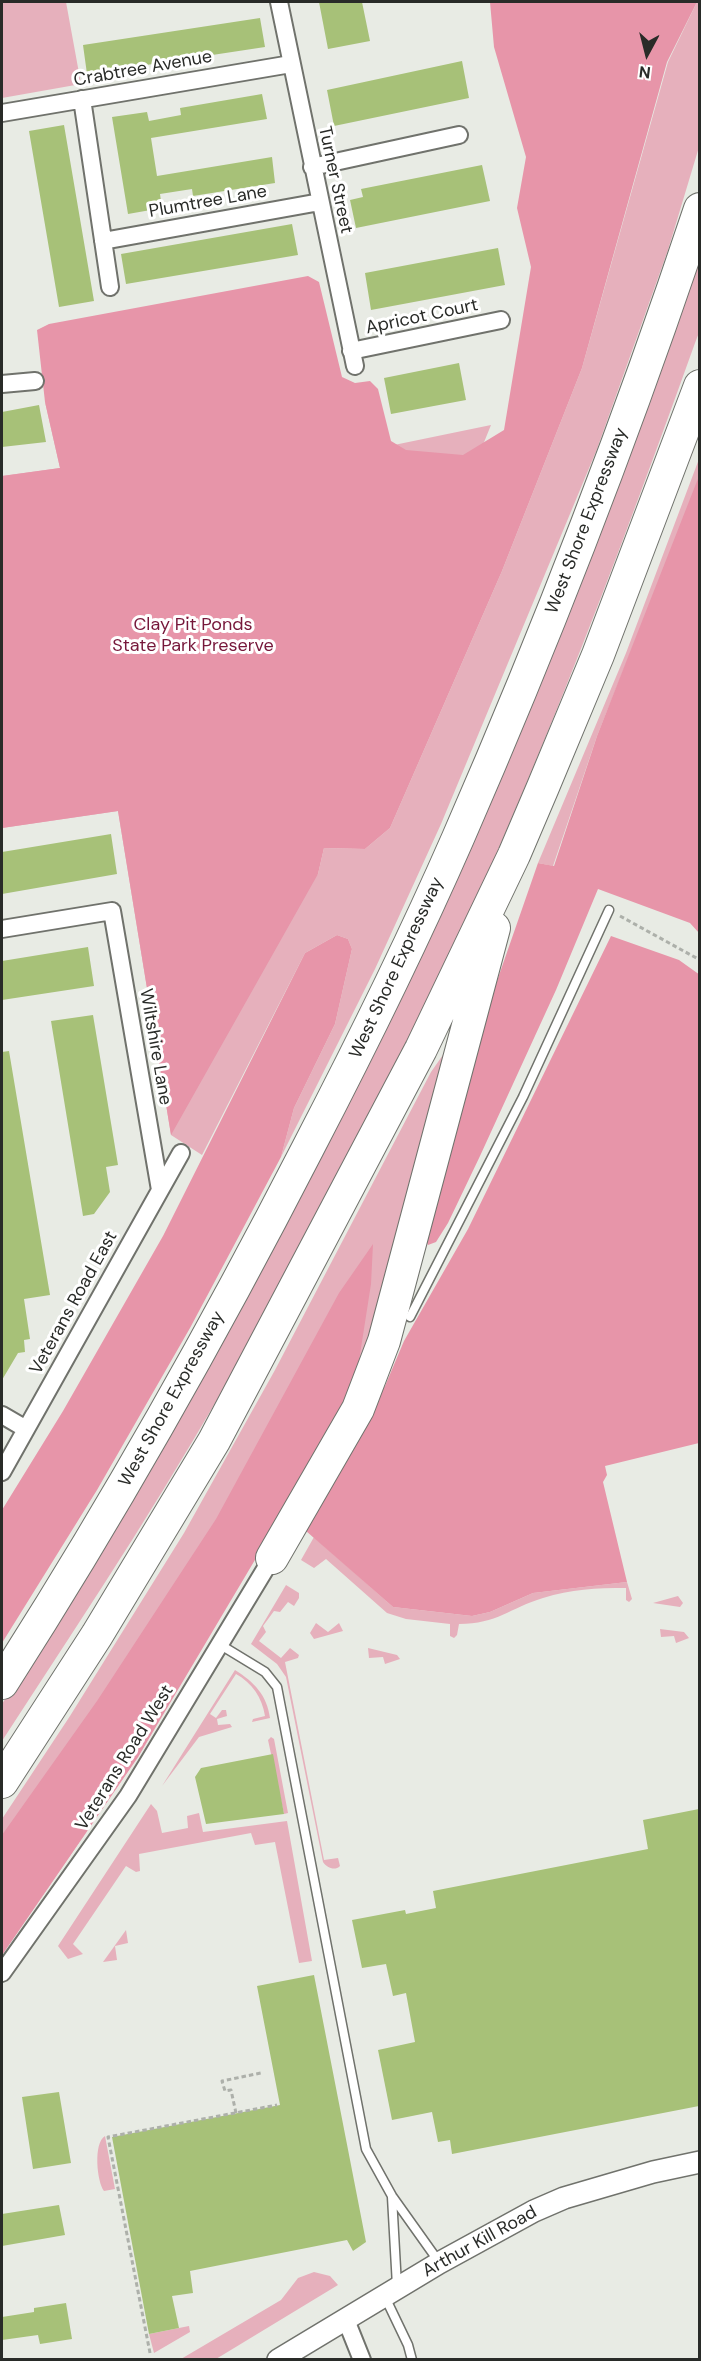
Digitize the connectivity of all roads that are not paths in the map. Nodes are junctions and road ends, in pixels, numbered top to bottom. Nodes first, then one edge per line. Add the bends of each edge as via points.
1 (279, 2) edge
2 (291, 64) junction
3 (82, 99) junction
4 (2, 113) edge
5 (459, 135) dead end
6 (312, 167) junction
7 (320, 202) junction
8 (699, 209) edge
9 (103, 241) junction
10 (110, 287) dead end
11 (501, 320) dead end
12 (353, 358) joint
13 (35, 381) dead end
14 (2, 384) edge
15 (699, 386) edge
16 (514, 855) junction
17 (609, 910) road end
18 (2, 928) edge
19 (181, 1153) dead end
20 (160, 1190) junction
21 (410, 1317) dead end
22 (2, 1415) edge
23 (26, 1429) junction
24 (2, 1472) edge
25 (272, 1558) joint
26 (219, 1644) junction
27 (2, 1683) edge
28 (2, 1782) edge
29 (2, 1973) edge
30 (699, 2162) edge
31 (392, 2196) junction
32 (439, 2263) junction
33 (391, 2292) junction
34 (346, 2320) junction
35 (278, 2360) edge
36 (362, 2360) edge
37 (412, 2360) edge

1 - 2 street, Turner Street
2 - 3 street, Crabtree Avenue
2 - 6 street, Turner Street
3 - 4 street, Crabtree Avenue
3 - 9 street
5 - 6 street
6 - 7 street, Turner Street
7 - 9 street, Plumtree Lane
7 - 12 street, Turner Street
8 - 27 highway, West Shore Expressway via 568,576 458,839 372,1025 163,1421
9 - 10 street
11 - 12 street, Apricot Court
13 - 14 street
15 - 16 highway via 598,655
16 - 25 highway via 384,1341 358,1408
16 - 28 highway via 421,1049 214,1441 97,1635
17 - 21 lane via 523,1097
18 - 20 street, Wiltshire Lane via 112,910
19 - 20 street, Veterans Road East
20 - 23 street, Veterans Road East
22 - 23 street
23 - 24 street, Veterans Road East
25 - 26 street, Veterans Road West
26 - 29 street, Veterans Road West via 128,1796
26 - 31 lane via 265,1672 277,1687 366,2149
30 - 32 street, Arthur Kill Road via 564,2198
31 - 32 lane
31 - 33 lane
32 - 33 street, Arthur Kill Road
33 - 34 street, Arthur Kill Road
33 - 37 lane
34 - 35 street, Arthur Kill Road
34 - 36 street

